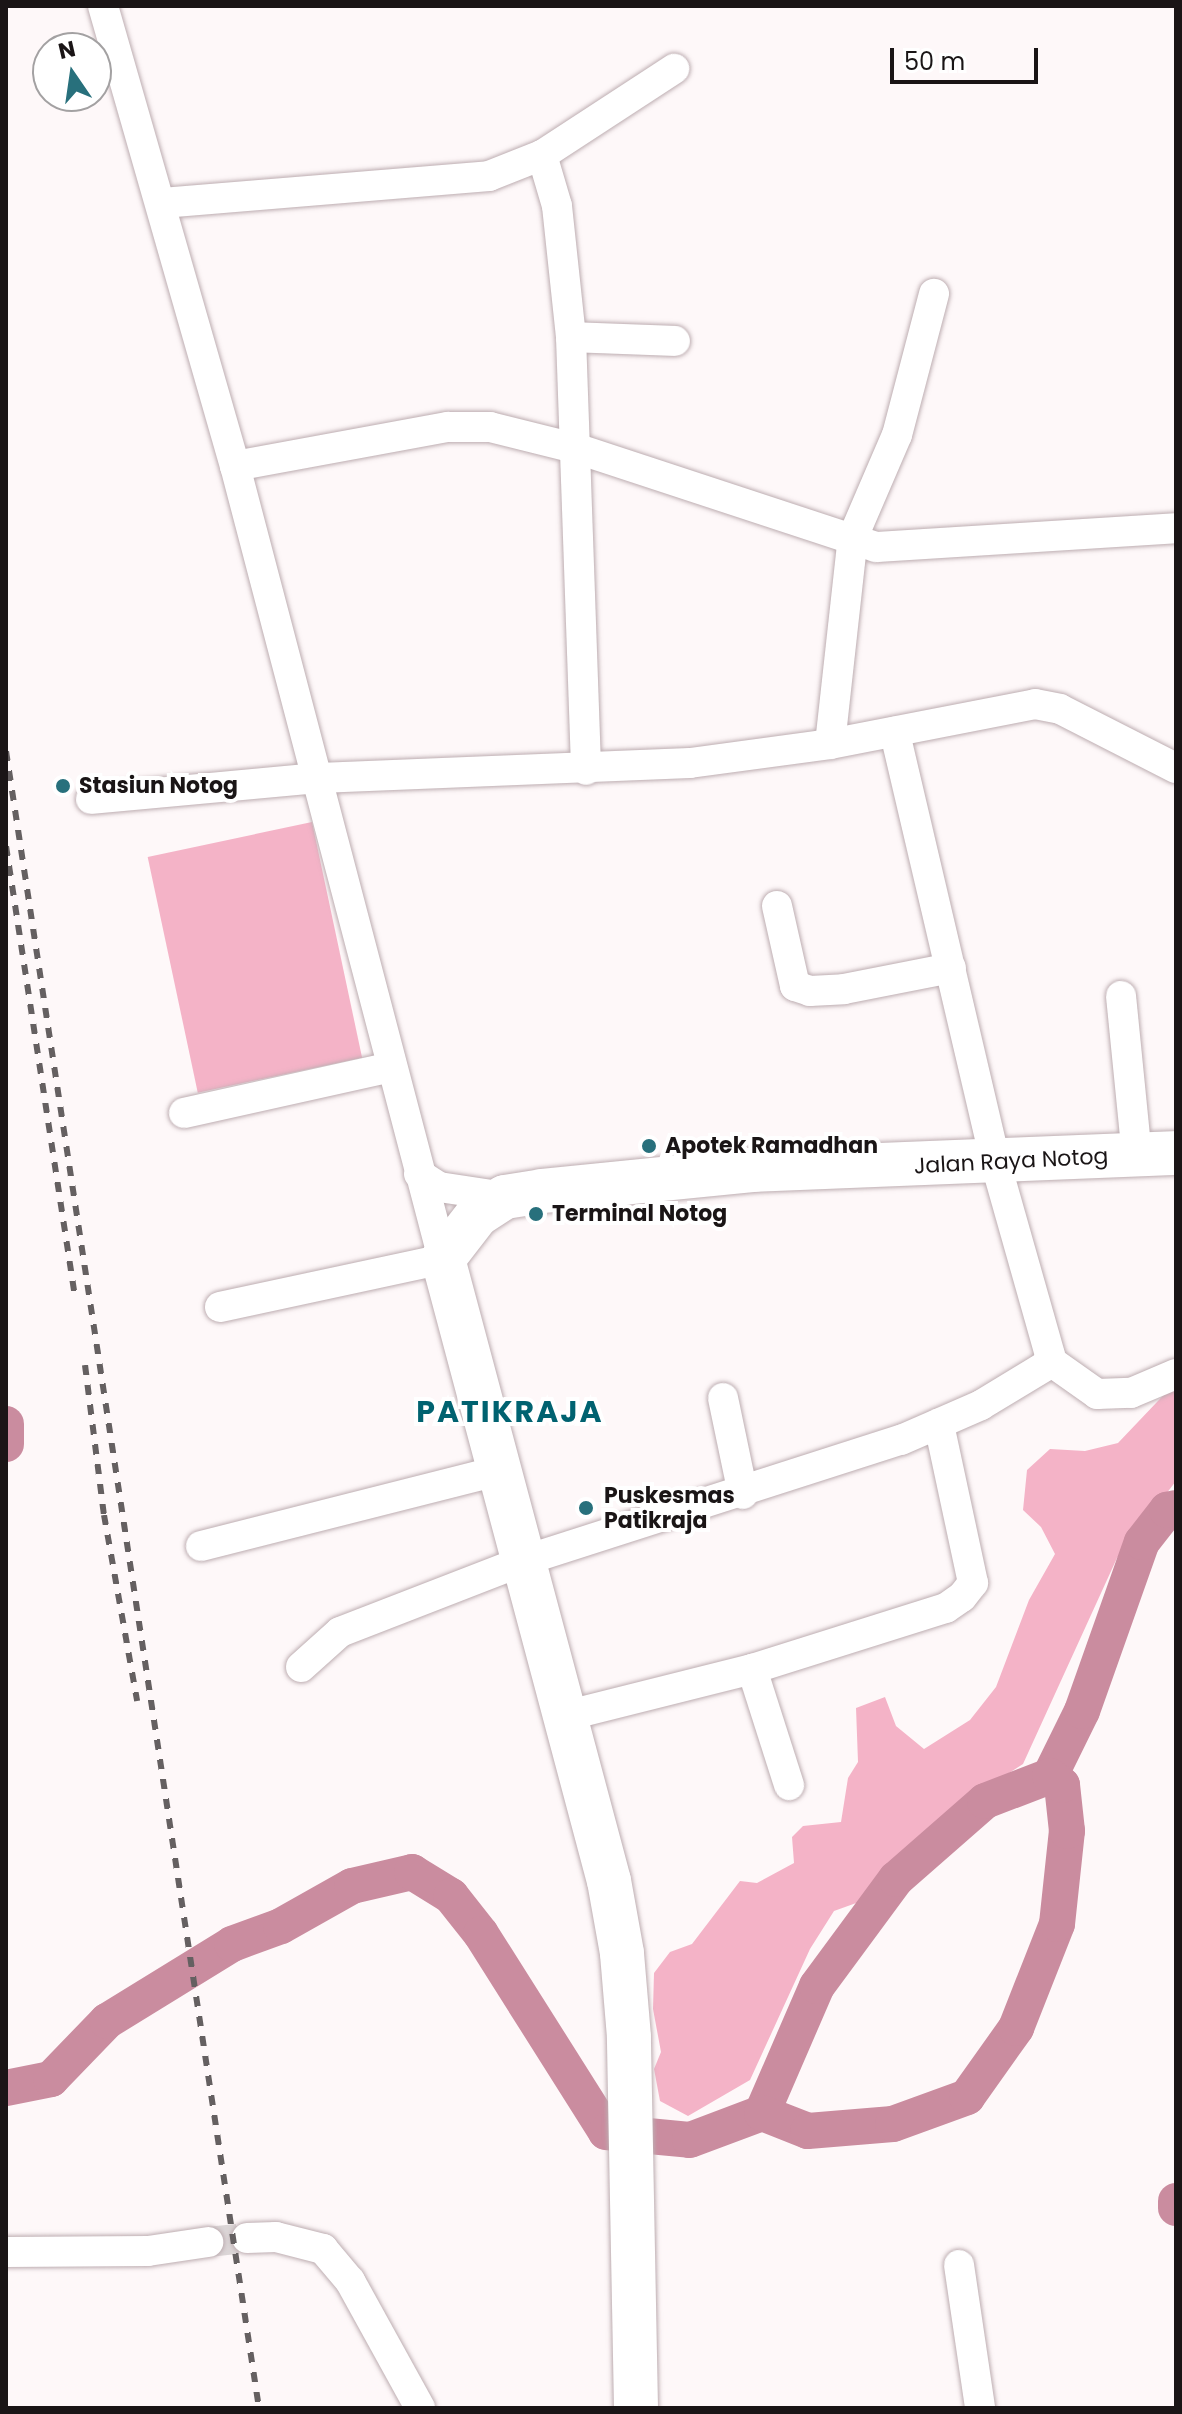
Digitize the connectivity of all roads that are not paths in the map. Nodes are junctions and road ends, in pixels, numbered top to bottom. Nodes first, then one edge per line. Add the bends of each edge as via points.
1 (108, 7) edge
2 (674, 69) dead end
3 (542, 155) junction
4 (162, 203) junction
5 (934, 294) dead end
6 (571, 337) junction
7 (675, 341) dead end
8 (578, 449) junction
9 (235, 466) junction
10 (1176, 528) edge
11 (853, 537) junction
12 (895, 732) junction
13 (830, 744) junction
14 (1176, 768) edge
15 (586, 770) junction
16 (319, 778) junction
17 (91, 799) dead end
18 (777, 906) dead end
19 (951, 968) junction
20 (1121, 996) dead end
21 (391, 1067) junction
22 (184, 1113) dead end
23 (1156, 1154) edge
24 (996, 1164) junction
25 (419, 1174) junction
26 (505, 1197) junction
27 (443, 1259) junction
28 (220, 1307) dead end
29 (1049, 1360) junction
30 (1176, 1374) edge
31 (723, 1398) dead end
32 (939, 1424) junction
33 (498, 1471) junction
34 (743, 1494) junction
35 (201, 1546) dead end
36 (523, 1561) junction
37 (301, 1667) dead end
38 (752, 1669) junction
39 (565, 1716) junction
40 (789, 1785) dead end
41 (247, 2238) tunnel mouth
42 (208, 2242) tunnel mouth
43 (6, 2252) edge
44 (959, 2265) dead end
45 (420, 2408) edge
46 (636, 2408) edge
47 (980, 2408) edge

1 - 4 street
2 - 3 street
3 - 4 street via 489,176
3 - 6 street via 557,206
4 - 9 street
5 - 11 street via 897,435
6 - 7 street
6 - 8 street
8 - 9 street via 490,427 448,427
8 - 11 street
8 - 15 street
9 - 16 street
10 - 11 street via 891,547
11 - 13 street
12 - 13 street
12 - 14 street via 1035,704 1060,709
12 - 19 street
13 - 15 street
15 - 16 street
16 - 17 street
16 - 21 street
18 - 19 street via 795,986 810,991 844,989
19 - 24 street
20 - 23 street
21 - 22 street
21 - 25 street
23 - 24 highway, Jalan Raya Notog
24 - 26 highway, Jalan Raya Notog via 753,1170
24 - 29 street
25 - 26 street via 439,1187
25 - 27 street
26 - 27 highway, Jalan Raya Notog via 477,1215
27 - 28 street
27 - 33 highway
29 - 30 street via 1097,1394 1131,1393
29 - 32 street via 981,1405
31 - 34 street
32 - 34 street
32 - 38 street via 973,1583 946,1608
33 - 35 street
33 - 36 highway
34 - 36 street
36 - 37 street via 340,1632
36 - 39 highway
38 - 39 street
38 - 40 street
39 - 46 highway via 609,1881 629,2037
41 - 45 street via 276,2237 323,2249 350,2281
42 - 43 street via 148,2251
44 - 47 street

